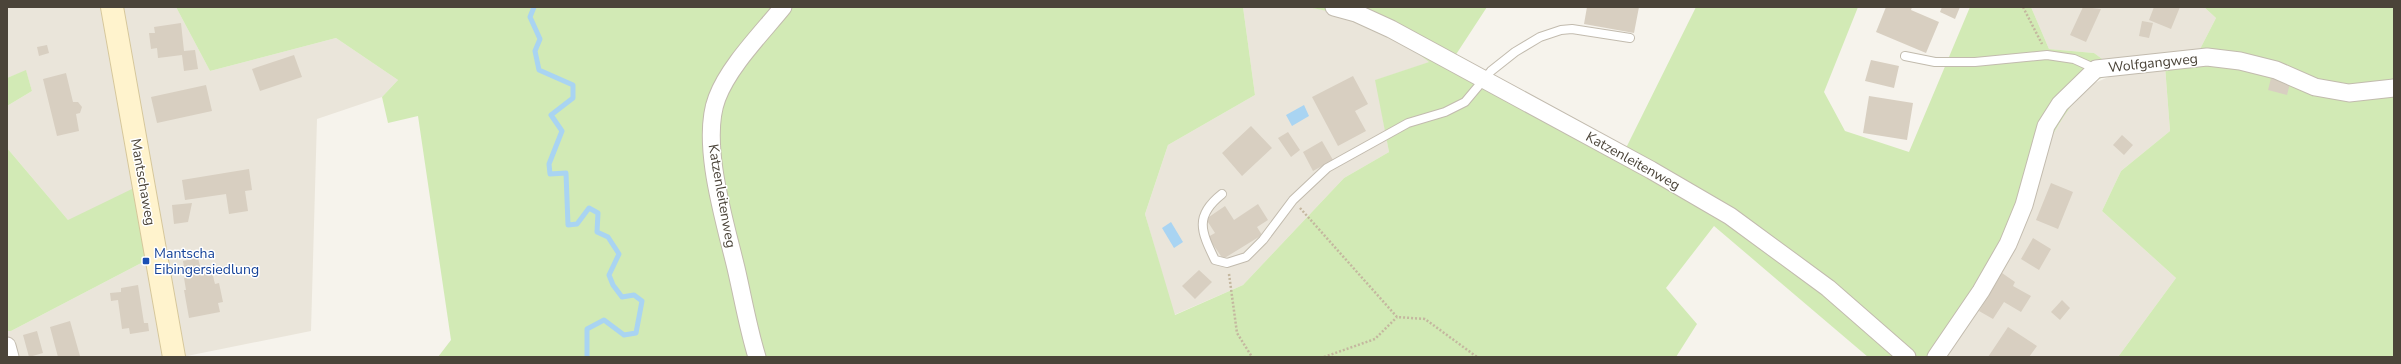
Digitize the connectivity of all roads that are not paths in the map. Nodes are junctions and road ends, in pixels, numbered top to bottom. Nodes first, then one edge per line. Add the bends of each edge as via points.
1 (112, 7) edge
2 (783, 7) edge
3 (1334, 7) edge
4 (1630, 38) dead end
5 (1905, 56) dead end
6 (2096, 69) junction
7 (1483, 79) junction
8 (2394, 88) edge
9 (1222, 194) dead end
10 (7, 346) edge
11 (10, 357) edge
12 (174, 357) edge
13 (757, 357) edge
14 (1907, 357) edge
15 (1936, 357) edge

1 - 12 street, Mantschaweg
2 - 13 street, Katzenleitenweg via 722,86 713,110 714,164 721,204
3 - 7 street, Katzenleitenweg via 1377,22
4 - 7 lane via 1582,30 1552,32 1515,52
5 - 6 lane via 1935,62 1975,62 2047,55 2074,59
6 - 8 street, Wolfgangweg via 2207,57 2240,60 2276,70 2315,87 2348,94
6 - 15 street, Wolfgangweg via 2060,104 2046,126 2024,205 2008,244 1981,291
7 - 9 lane via 1465,102 1445,112 1408,123 1327,168 1293,200 1246,257 1227,263 1215,260 1204,237 1202,217 1210,203
7 - 14 street, Katzenleitenweg via 1730,216 1828,288
10 - 11 street

